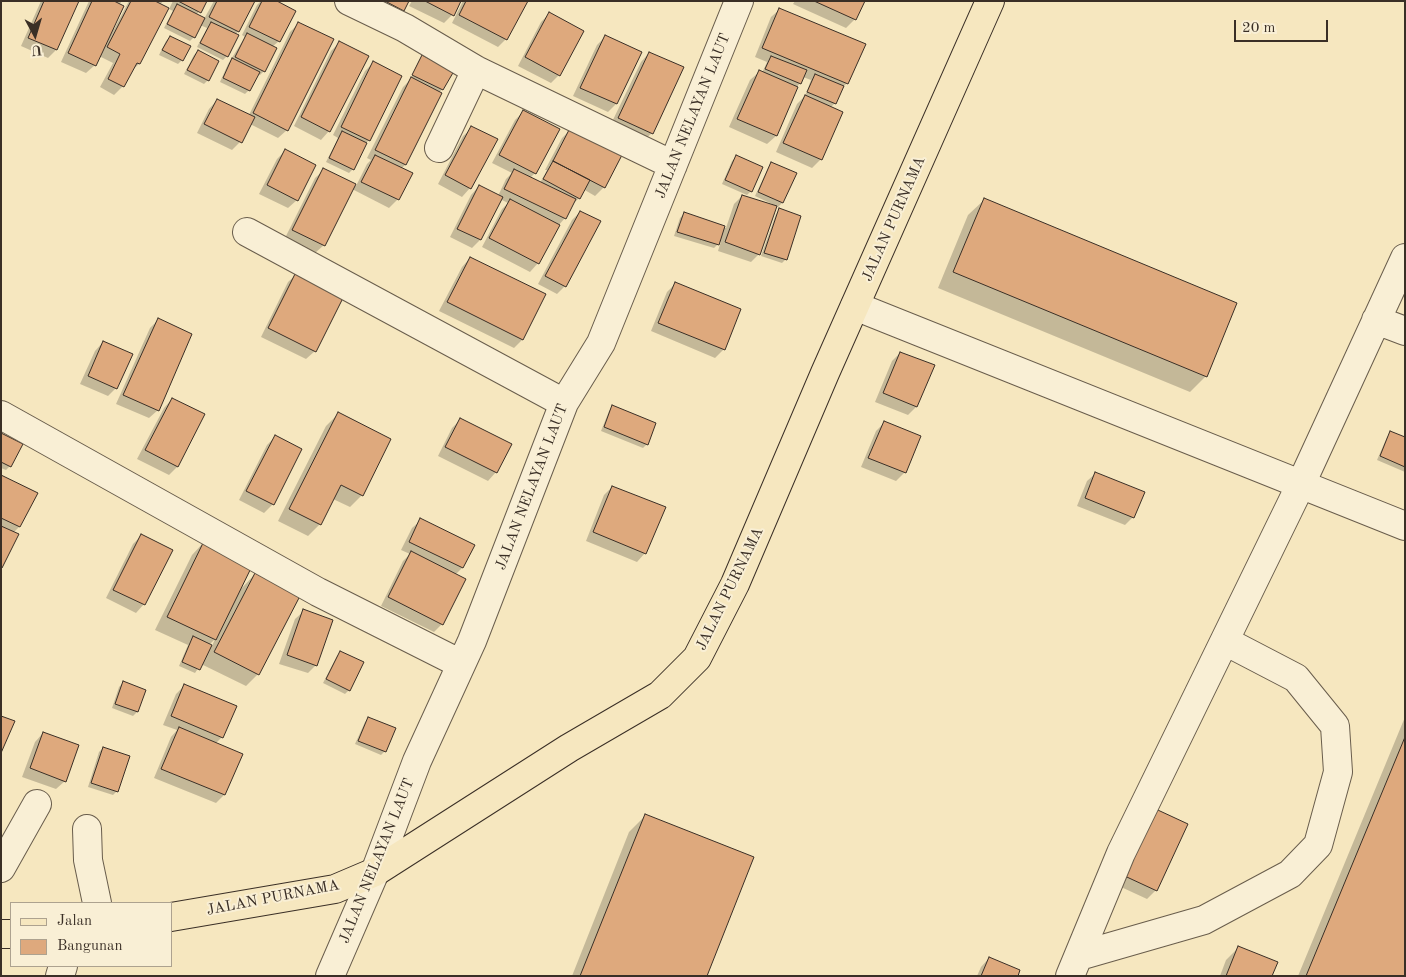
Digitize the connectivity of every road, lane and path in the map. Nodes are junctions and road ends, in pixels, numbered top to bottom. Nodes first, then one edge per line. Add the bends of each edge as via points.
1 (349, 1) edge
2 (990, 1) edge
3 (736, 2) edge
4 (476, 70) junction
5 (440, 148) dead end
6 (673, 164) junction
7 (247, 232) dead end
8 (1405, 258) edge
9 (855, 306) junction
10 (1376, 320) junction
11 (1405, 331) edge
12 (564, 403) junction
13 (2, 418) edge
14 (1301, 484) junction
15 (1405, 526) edge
16 (1225, 641) junction
17 (461, 664) junction
18 (37, 804) dead end
19 (87, 829) dead end
20 (1, 868) edge
21 (375, 872) junction
22 (97, 902) edge
23 (172, 917) edge
24 (1074, 966) edge
25 (330, 976) edge

1 - 4 street via 405,28
2 - 9 main road, JALAN PURNAMA
3 - 6 street, JALAN NELAYAN LAUT
4 - 5 street
4 - 6 street
6 - 12 street, JALAN NELAYAN LAUT via 601,343
7 - 12 street
8 - 10 street
9 - 14 street
9 - 21 main road, JALAN PURNAMA via 736,584 697,658 660,695 569,748
10 - 11 street
10 - 14 street
12 - 17 street, JALAN NELAYAN LAUT
13 - 17 street via 318,592
14 - 15 street
14 - 16 street
16 - 24 street via 1121,853
16 - 24 street via 1296,678 1335,726 1338,772 1318,845 1290,874 1204,920
17 - 21 street, JALAN NELAYAN LAUT via 417,761
18 - 20 street
19 - 22 street via 88,860
21 - 23 main road, JALAN PURNAMA via 335,889
21 - 25 street, JALAN NELAYAN LAUT

